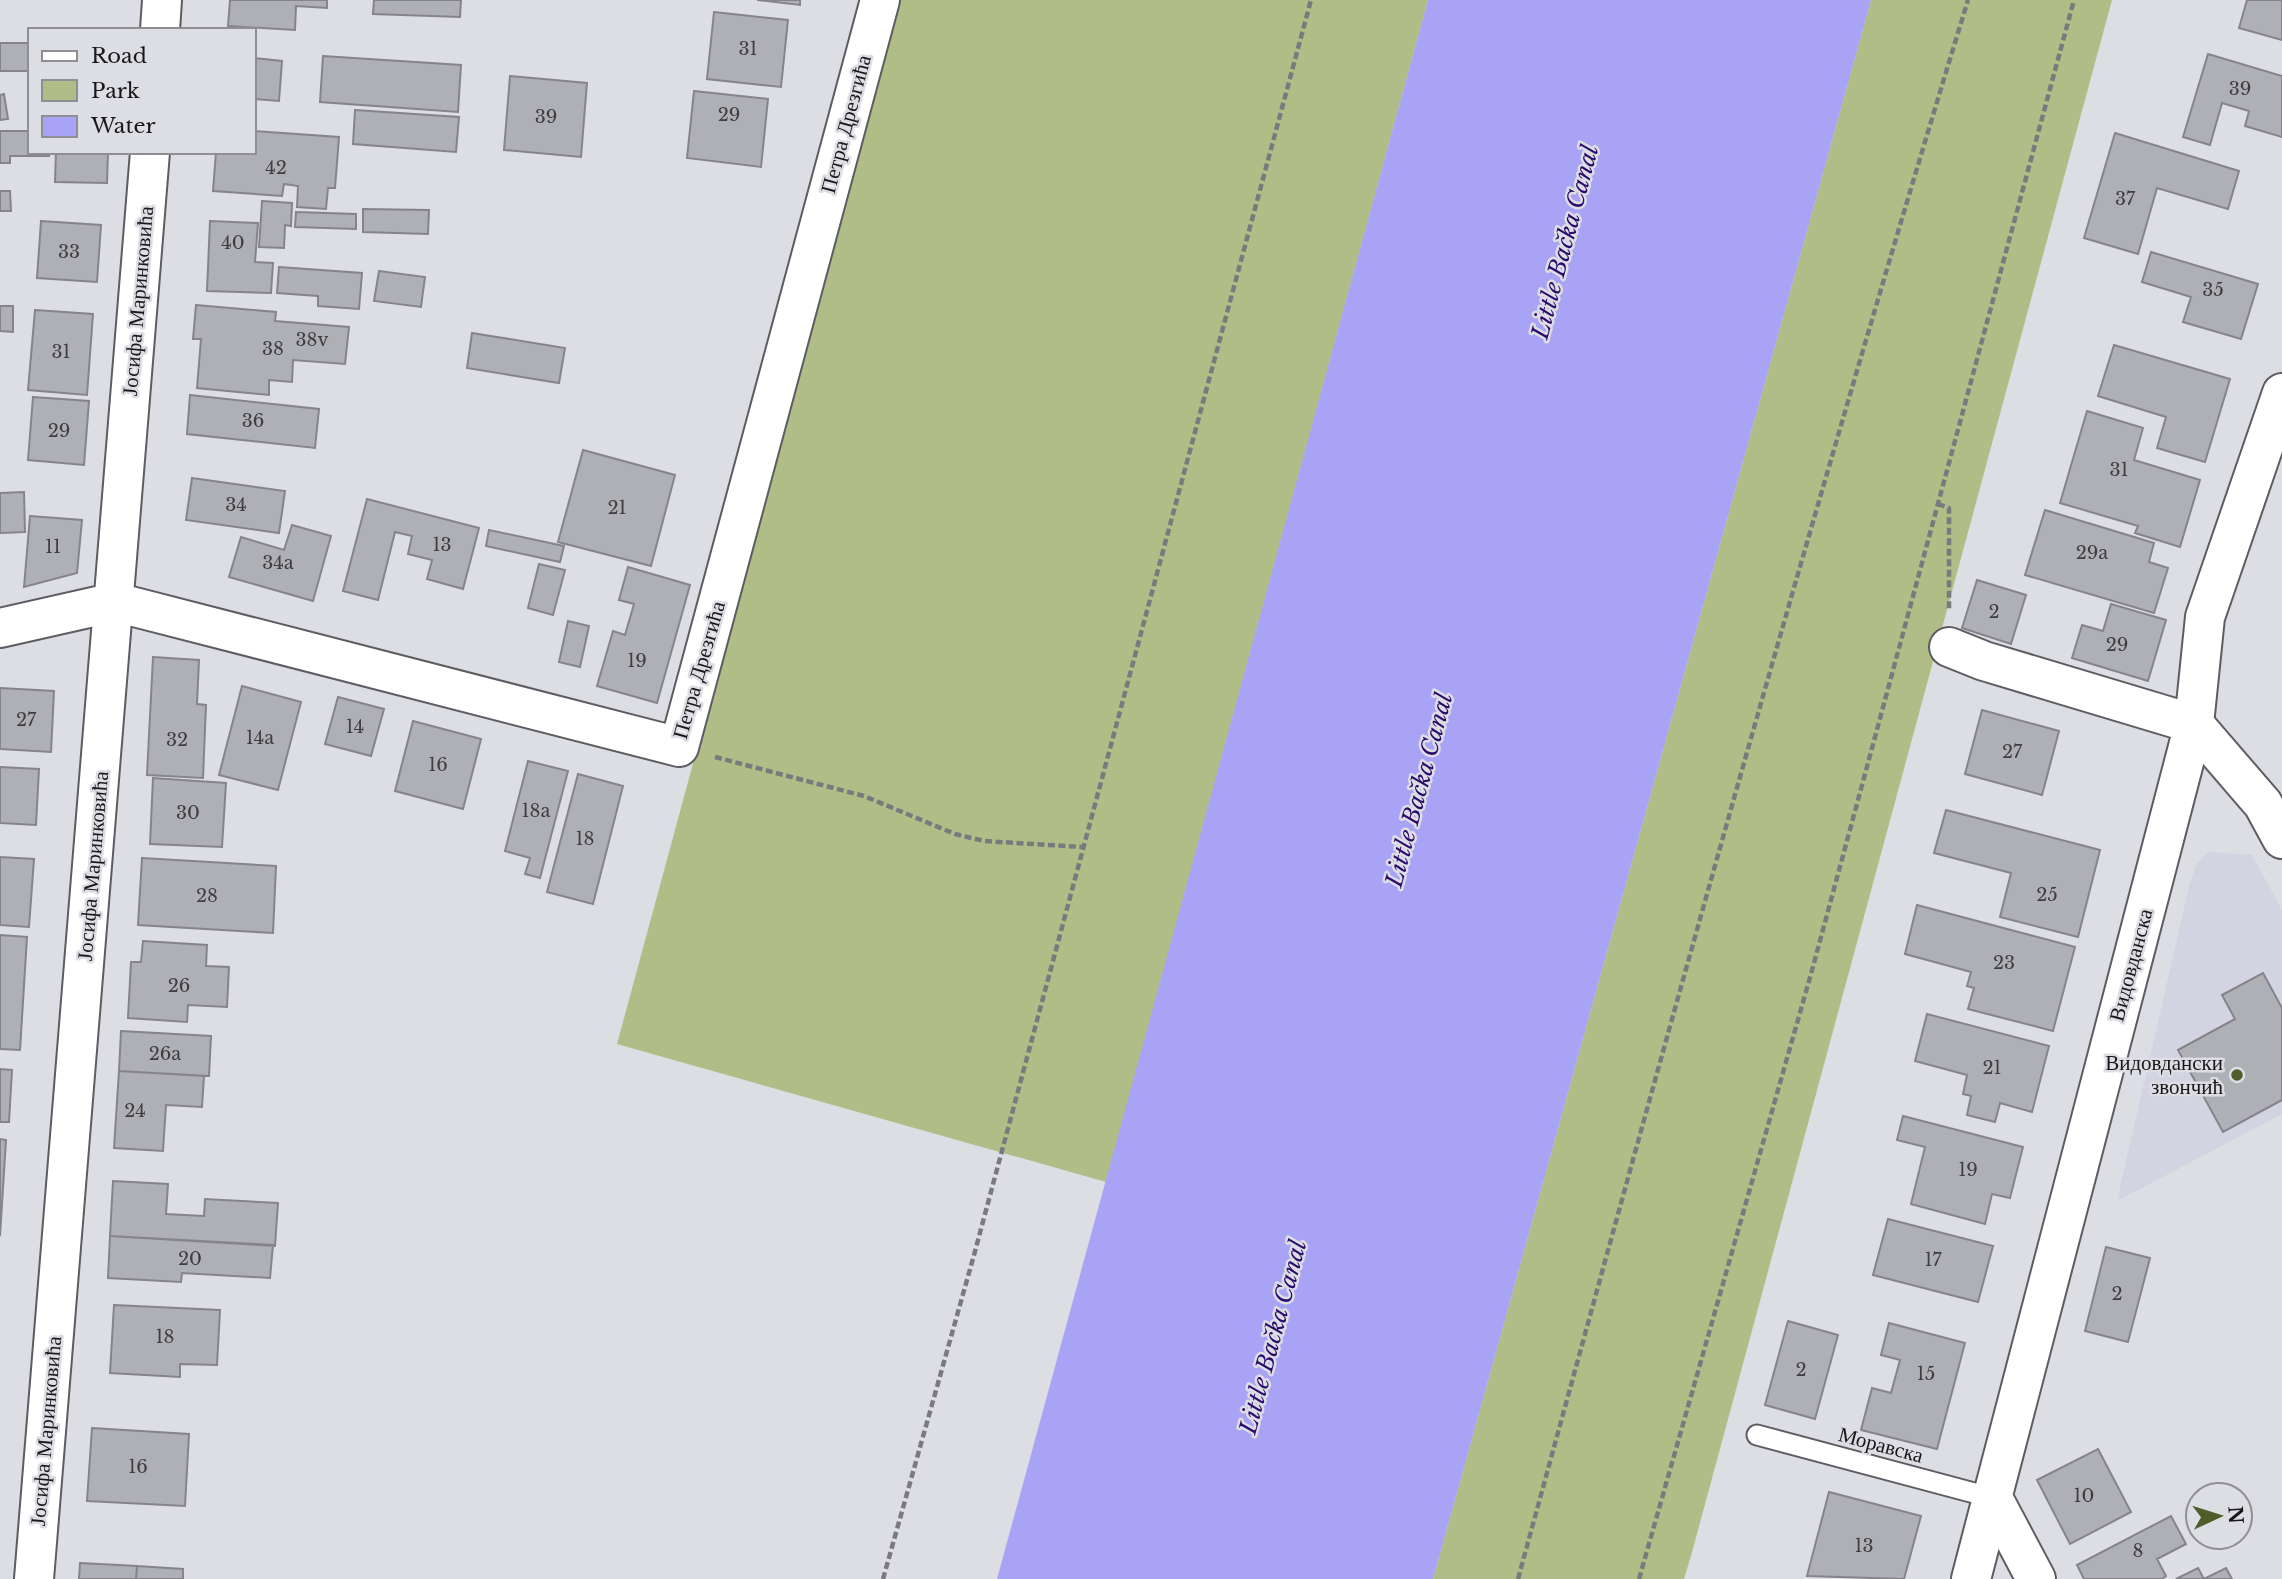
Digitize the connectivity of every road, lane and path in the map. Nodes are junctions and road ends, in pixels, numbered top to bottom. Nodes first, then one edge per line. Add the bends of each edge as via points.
1 (162, 0) edge
2 (880, 0) edge
3 (1311, 0) edge
4 (1968, 0) edge
5 (2074, 0) edge
6 (160, 28) edge
7 (150, 154) edge
8 (2282, 393) edge
9 (1937, 504) junction
10 (115, 601) junction
11 (0, 628) edge
12 (1949, 647) joint
13 (2194, 724) junction
14 (679, 747) junction
15 (2282, 839) edge
16 (1082, 848) junction
17 (1757, 1436) dead end
18 (1993, 1498) junction
19 (34, 1579) edge
20 (883, 1579) edge
21 (1518, 1579) edge
22 (1639, 1579) edge
23 (1971, 1579) edge
24 (2036, 1579) edge

1 - 6 street
2 - 14 street, Петра Дрезгића
3 - 16 path
4 - 21 path via 1869,323
5 - 9 path
7 - 10 street, Јосифа Маринковића
8 - 13 street, Видовданска via 2205,617
9 - 12 path via 1948,509
9 - 22 path via 1811,974
10 - 11 street, Петра Дрезгића
10 - 14 street, Петра Дрезгића
10 - 19 street, Јосифа Маринковића
12 - 13 street
13 - 15 street via 2263,804
13 - 18 street, Видовданска
14 - 16 path via 864,796 956,834 984,841
16 - 20 path
17 - 18 lane, Моравска
18 - 23 street, Видовданска
18 - 24 street

